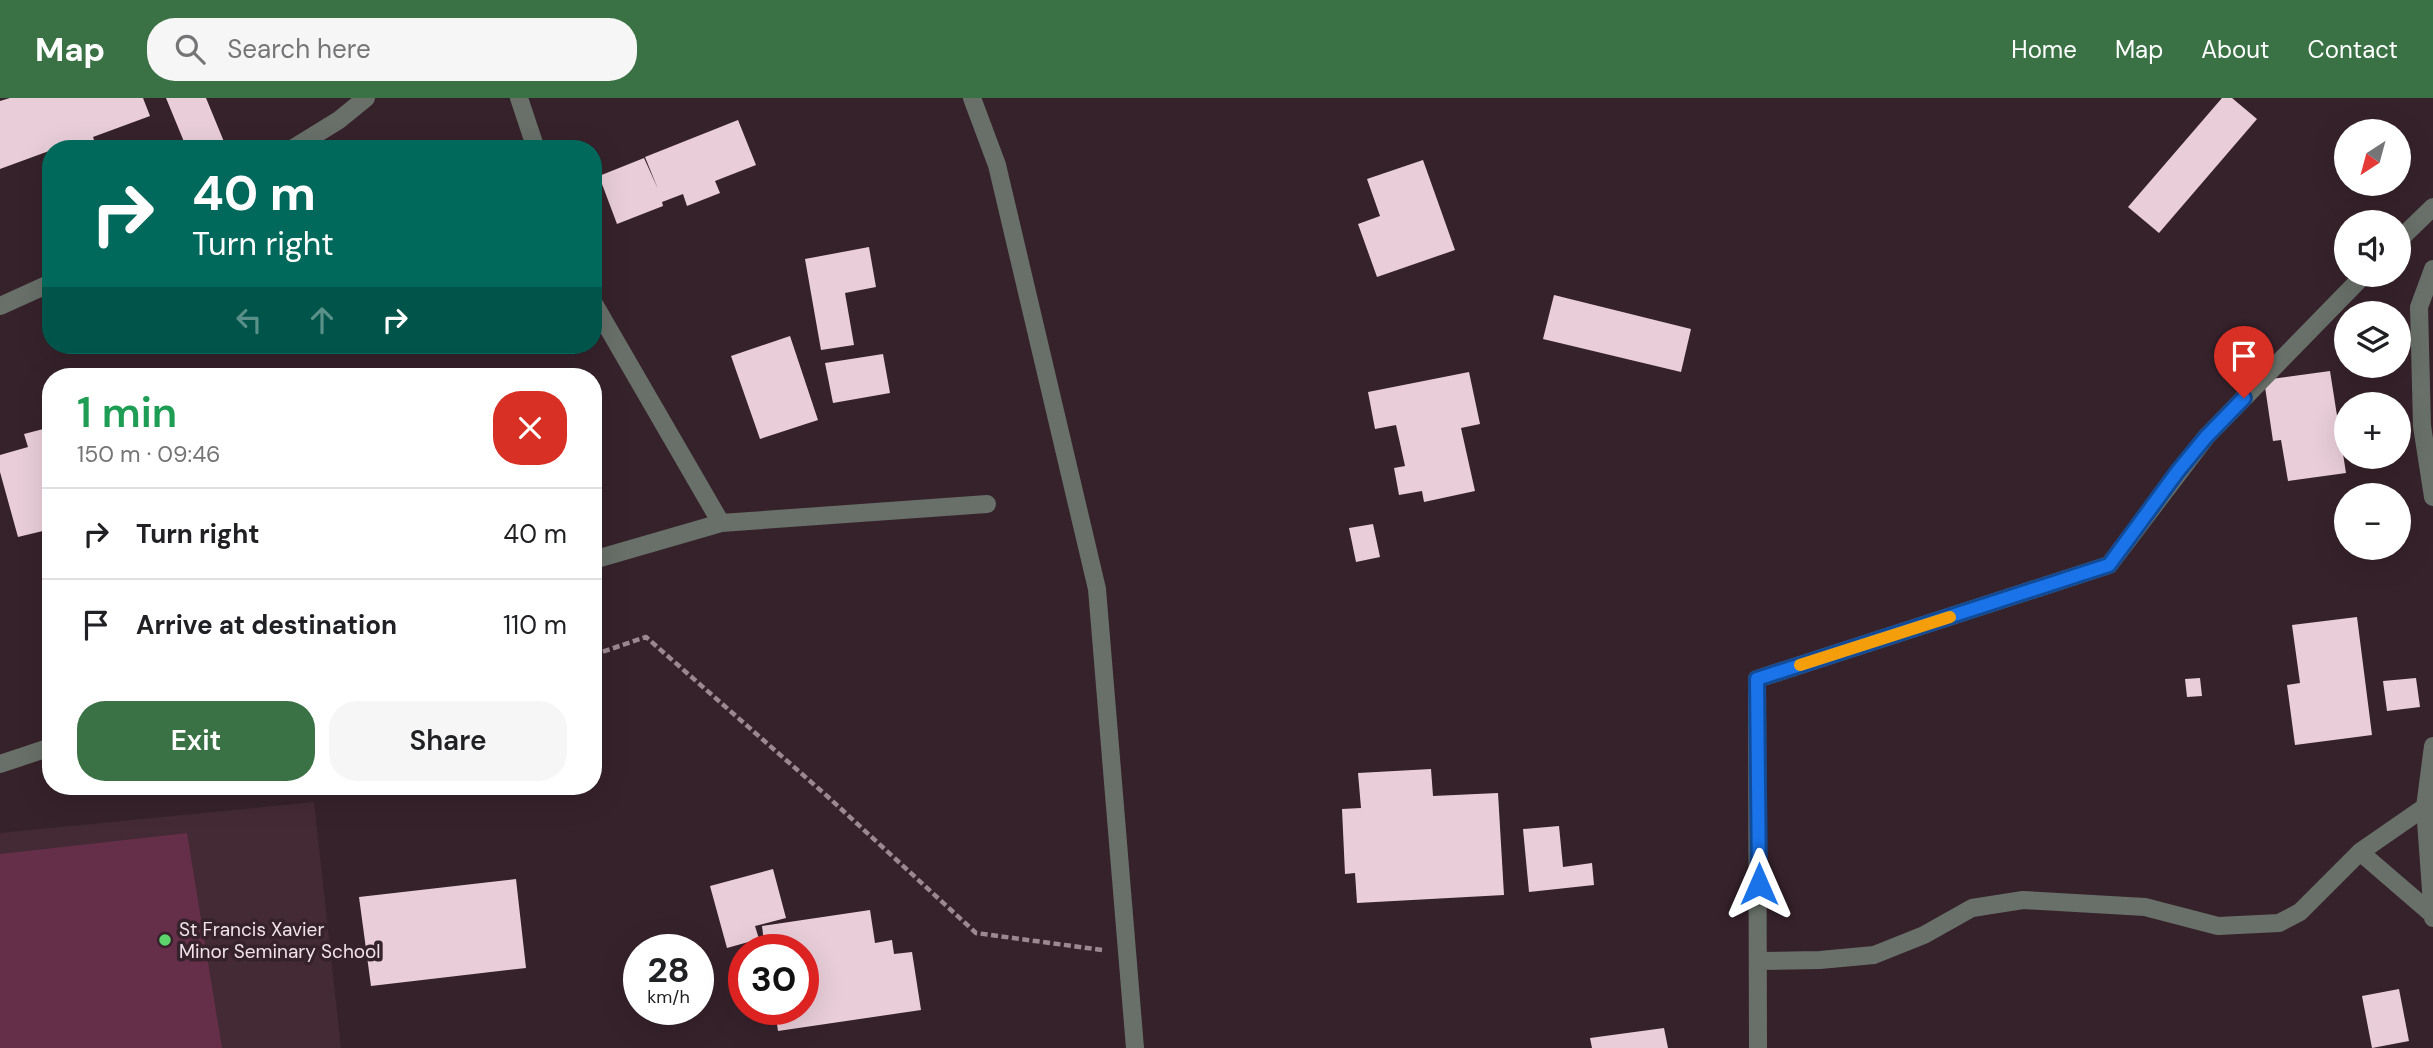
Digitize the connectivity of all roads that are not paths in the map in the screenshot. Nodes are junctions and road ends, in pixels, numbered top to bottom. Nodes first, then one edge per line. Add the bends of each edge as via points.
1 (366, 98) edge
2 (519, 98) edge
3 (972, 98) edge
4 (307, 140) edge
5 (533, 140) edge
6 (2433, 207) edge
7 (2411, 228) edge
8 (2433, 269) edge
9 (42, 287) edge
10 (2352, 287) edge
11 (0, 306) edge
12 (602, 318) edge
13 (2433, 497) edge
14 (987, 504) dead end
15 (721, 523) junction
16 (602, 557) edge
17 (2433, 746) edge
18 (42, 750) edge
19 (0, 764) edge
20 (2425, 807) junction
21 (2360, 852) junction
22 (2433, 916) edge
23 (1759, 961) junction
24 (1135, 1048) edge
25 (1758, 1048) edge

1 - 4 street
2 - 5 street
3 - 24 street via 997,165 1097,589
6 - 7 street
8 - 13 street via 2419,307 2422,426
9 - 11 street
10 - 23 street via 2206,437 2109,565 1757,679
12 - 15 street
14 - 15 street
15 - 16 street
17 - 20 street
18 - 19 street
20 - 21 street
20 - 22 street
21 - 22 street
21 - 23 street via 2301,912 2279,923 2218,926 2145,907 2023,900 1972,908 1924,936 1874,955
23 - 25 street

